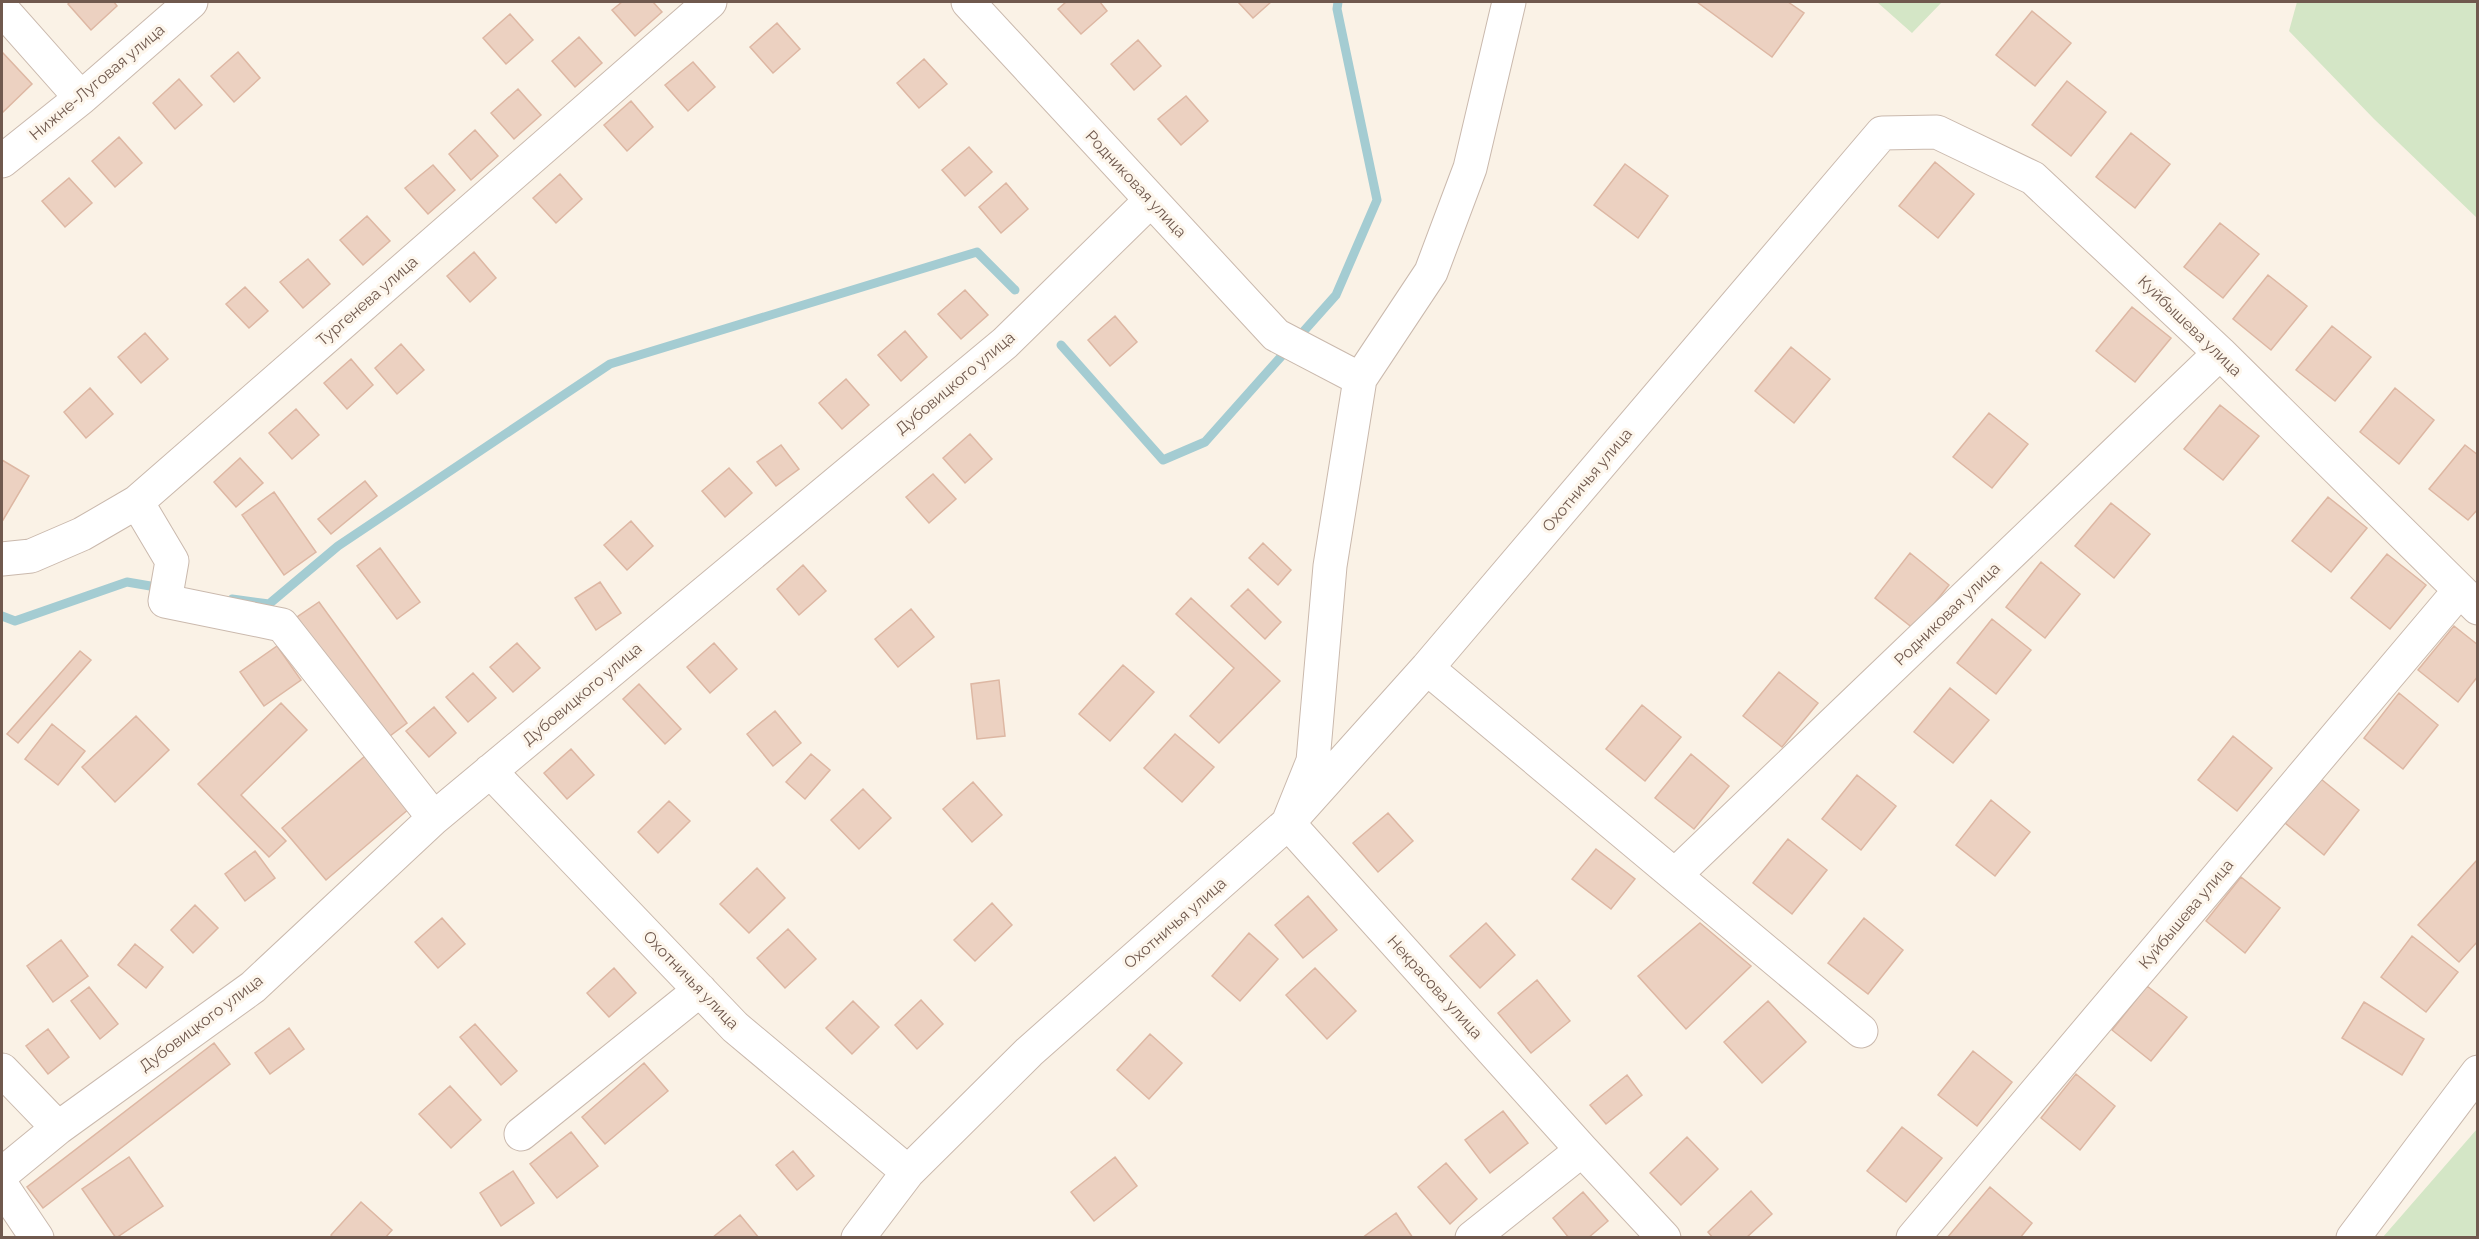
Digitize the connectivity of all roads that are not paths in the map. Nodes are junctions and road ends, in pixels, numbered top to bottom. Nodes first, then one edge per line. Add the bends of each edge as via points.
1 (191, 2) edge
2 (710, 2) edge
3 (968, 2) edge
4 (1509, 2) edge
5 (2, 9) edge
6 (81, 98) junction
7 (1882, 132) joint
8 (2, 161) edge
9 (1151, 200) junction
10 (2220, 353) junction
11 (1360, 379) junction
12 (137, 502) junction
13 (2, 559) edge
14 (2469, 599) edge
15 (1427, 668) junction
16 (490, 771) junction
17 (434, 818) junction
18 (1288, 823) junction
19 (1675, 875) junction
20 (700, 990) junction
21 (1861, 1031) dead end
22 (2, 1070) edge
23 (2478, 1072) edge
24 (58, 1128) junction
25 (521, 1134) dead end
26 (1582, 1150) junction
27 (908, 1172) junction
28 (2, 1174) edge
29 (2, 1186) edge
30 (37, 1238) edge
31 (858, 1238) edge
32 (1472, 1238) edge
33 (1664, 1238) edge
34 (1913, 1238) edge
35 (2353, 1238) edge

1 - 6 street, Нижне-Луговая улица
2 - 12 street, Тургенева улица
3 - 9 street, Родниковая улица
4 - 11 street, Охотничья улица via 1470,168 1431,272
5 - 6 street
6 - 8 street, Нижне-Луговая улица
7 - 10 street, Куйбышева улица via 1938,132 2033,178
7 - 15 street, Охотничья улица
9 - 11 street, Родниковая улица via 1276,335
9 - 16 street, Дубовицкого улица via 1005,343
10 - 14 street, Куйбышева улица
10 - 19 street, Родниковая улица
11 - 18 street, Охотничья улица via 1330,566 1313,761
12 - 13 street, Тургенева улица via 82,534 31,556
12 - 17 street via 172,561 165,601 282,625
14 - 34 street, Куйбышева улица
15 - 18 street, Охотничья улица
15 - 19 street
16 - 17 street, Дубовицкого улица
16 - 20 street, Охотничья улица
17 - 24 street, Дубовицкого улица via 253,987
18 - 26 street, Некрасова улица
18 - 27 street, Охотничья улица via 1029,1052
19 - 21 street
20 - 25 street
20 - 27 street, Охотничья улица via 735,1027
22 - 24 street
23 - 35 street
24 - 28 street, Дубовицкого улица
26 - 32 street
26 - 33 street, Некрасова улица
27 - 31 street, Охотничья улица
29 - 30 street

